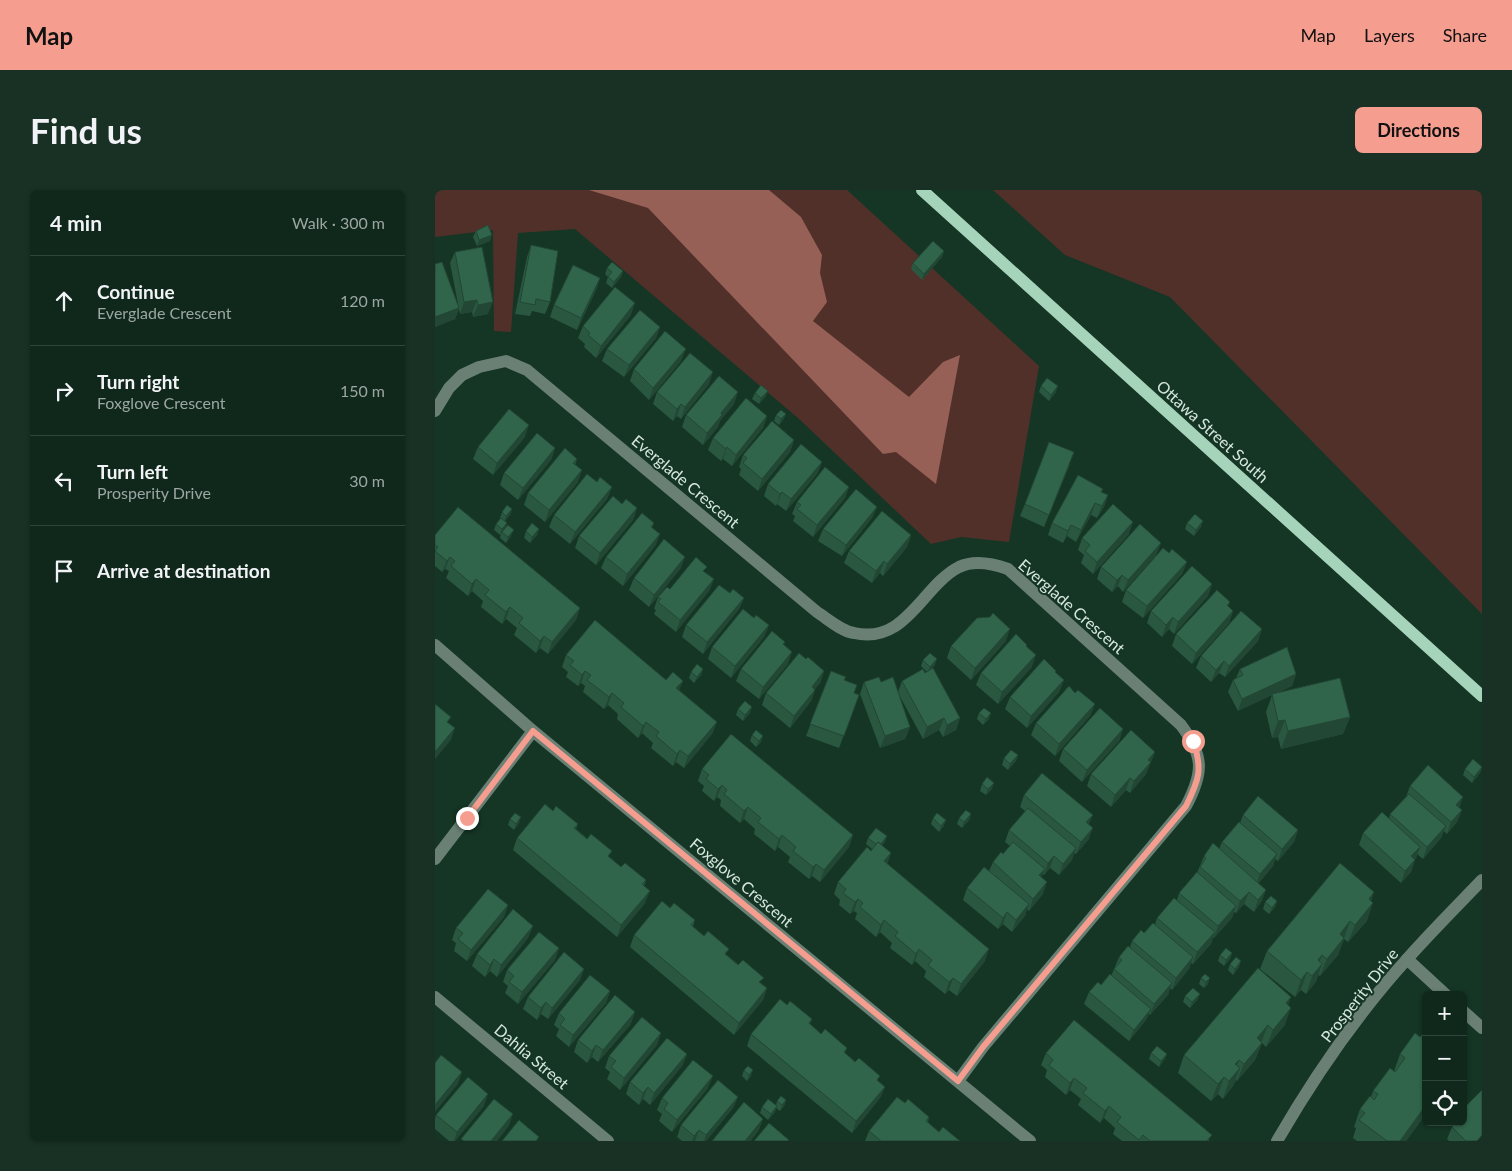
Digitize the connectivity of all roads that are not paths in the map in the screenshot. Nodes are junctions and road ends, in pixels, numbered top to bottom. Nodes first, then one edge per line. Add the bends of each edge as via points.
1 (922, 190) edge
2 (435, 411) edge
3 (435, 645) edge
4 (1482, 696) edge
5 (533, 731) junction
6 (435, 859) edge
7 (1482, 880) edge
8 (1407, 959) junction
9 (1442, 991) edge
10 (435, 997) edge
11 (1467, 1015) edge
12 (1482, 1028) edge
13 (958, 1081) junction
14 (608, 1141) edge
15 (1030, 1141) edge
16 (1277, 1141) edge

1 - 4 main road, Ottawa Street South
2 - 13 street, Everglade Crescent via 449,388 462,375 479,367 506,361 527,370 817,612 853,633 893,629 961,566 991,563 1008,569 1181,725 1193,741 1200,760 1198,783 1186,806
3 - 5 street, Foxglove Crescent
5 - 6 street
5 - 13 street, Foxglove Crescent
7 - 8 street, Prosperity Drive
8 - 9 street
8 - 16 street, Prosperity Drive via 1349,1031
10 - 14 street, Dahlia Street
11 - 12 street
13 - 15 street, Foxglove Crescent

